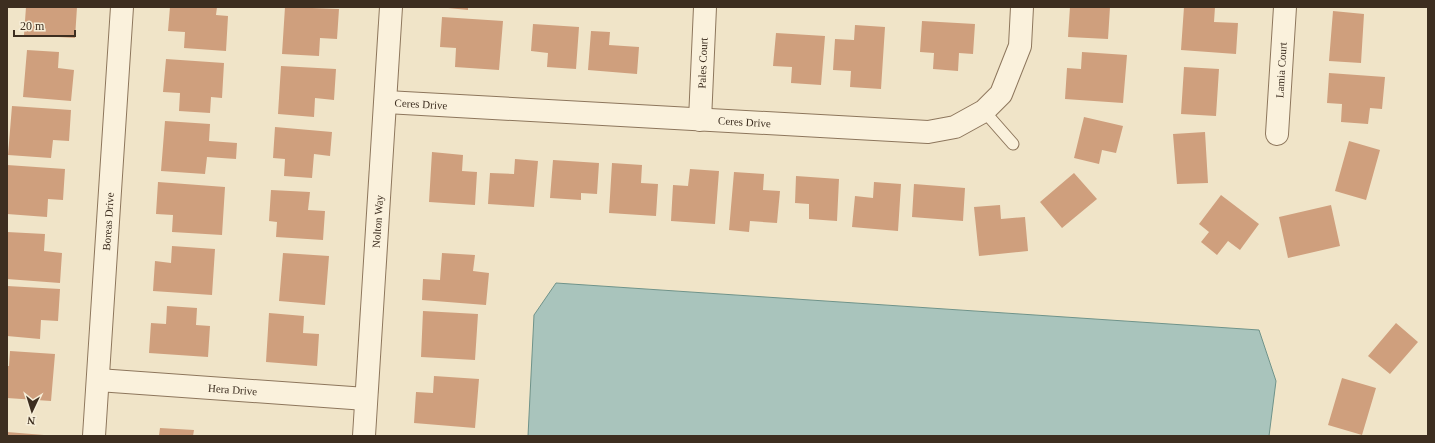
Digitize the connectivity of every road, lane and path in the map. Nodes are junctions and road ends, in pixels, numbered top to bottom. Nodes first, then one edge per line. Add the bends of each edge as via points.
1 (122, 7) edge
2 (391, 7) edge
3 (705, 7) edge
4 (1022, 7) edge
5 (1285, 7) edge
6 (386, 102) junction
7 (984, 111) junction
8 (700, 120) junction
9 (1277, 134) dead end
10 (1013, 144) dead end
11 (98, 380) junction
12 (366, 399) junction
13 (94, 436) edge
14 (364, 436) edge

1 - 11 street, Boreas Drive
2 - 6 street, Nolton Way
3 - 8 street, Pales Court
4 - 7 street, Ceres Drive via 1020,46 1001,94
5 - 9 street, Lamia Court
6 - 8 street, Ceres Drive
6 - 12 street, Nolton Way
7 - 8 street, Ceres Drive via 955,127 928,132
7 - 10 lane
11 - 12 street, Hera Drive
11 - 13 street, Boreas Drive
12 - 14 street, Nolton Way

